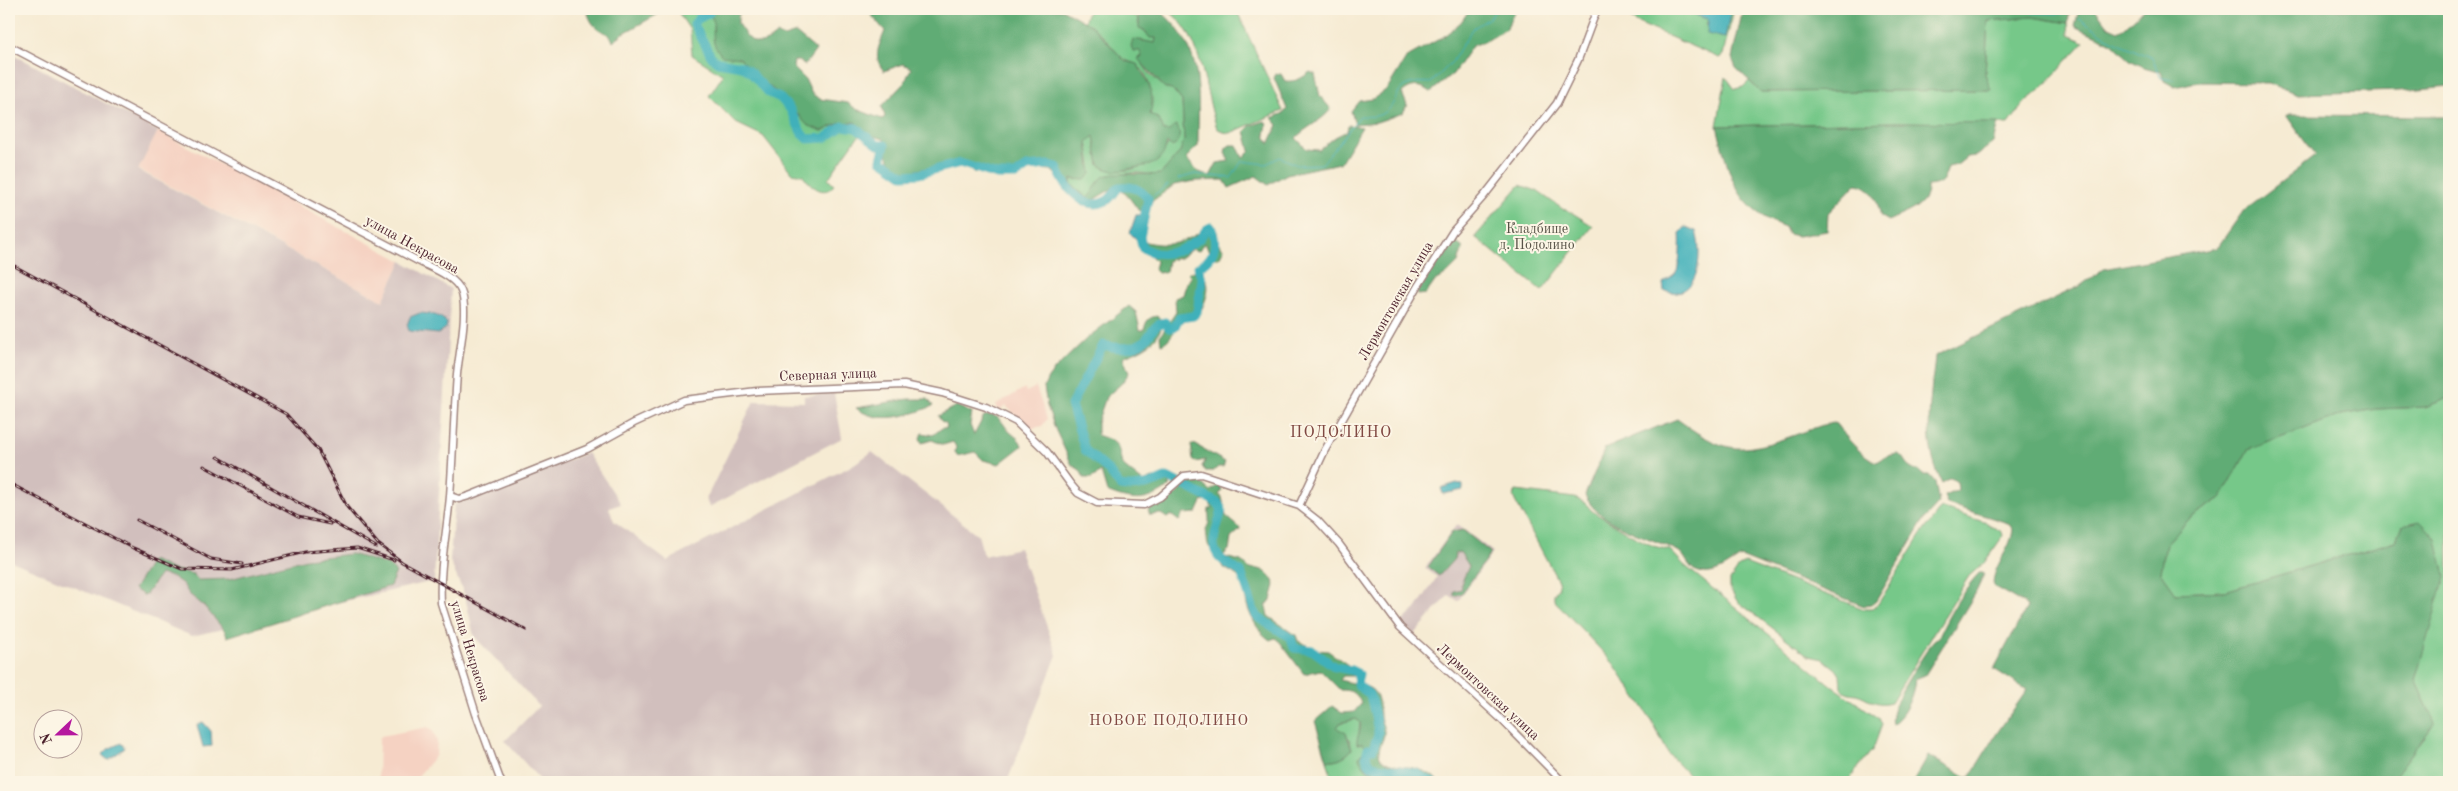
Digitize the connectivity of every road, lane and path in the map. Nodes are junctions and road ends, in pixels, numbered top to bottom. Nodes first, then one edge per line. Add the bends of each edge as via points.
1 (1597, 9) edge
2 (9, 46) edge
3 (1177, 482) joint
4 (450, 496) junction
5 (1299, 506) junction
6 (501, 782) edge
7 (1563, 782) edge

1 - 5 street, Лермонтовская улица via 1557,103 1484,196 1452,231 1325,450
2 - 4 street, улица Некрасова via 455,282 463,296 464,313
3 - 4 street, Северная улица via 1156,500 1144,505 1097,503 1078,493 1047,452 1016,422 951,396 904,385 757,390 684,400 587,449 469,496 459,499
3 - 5 street, Лермонтовская улица via 1192,474 1216,477
4 - 6 street, улица Некрасова via 441,603
5 - 7 street, Лермонтовская улица via 1339,544 1400,627 1501,719

